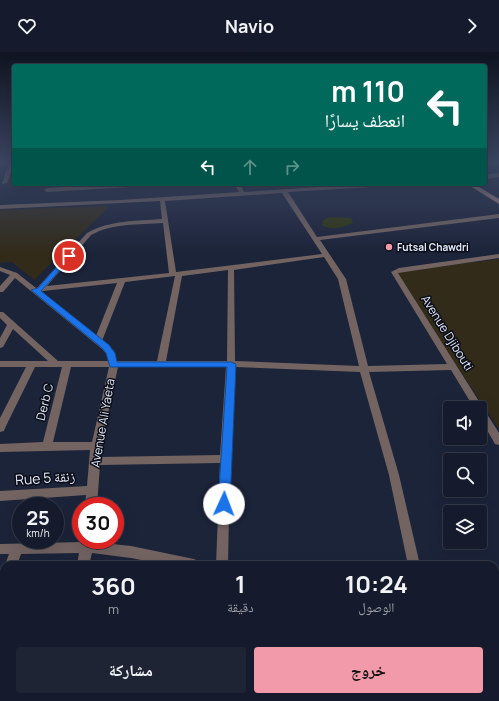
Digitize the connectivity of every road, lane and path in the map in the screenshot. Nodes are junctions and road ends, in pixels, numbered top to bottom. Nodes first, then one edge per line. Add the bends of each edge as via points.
1 (46, 192) edge
2 (119, 192) edge
3 (123, 192) edge
4 (265, 192) edge
5 (283, 192) edge
6 (483, 192) edge
7 (490, 192) edge
8 (242, 194) joint
9 (499, 198) edge
10 (162, 199) junction
11 (499, 202) edge
12 (42, 205) junction
13 (0, 207) edge
14 (499, 216) edge
15 (166, 221) junction
16 (316, 239) junction
17 (327, 254) junction
18 (499, 256) edge
19 (231, 268) junction
20 (0, 269) edge
21 (15, 274) junction
22 (176, 274) junction
23 (122, 280) junction
24 (0, 290) edge
25 (38, 290) junction
26 (0, 314) edge
27 (11, 325) junction
28 (98, 341) junction
29 (0, 344) edge
30 (0, 364) edge
31 (56, 364) junction
32 (67, 364) junction
33 (161, 364) junction
34 (231, 364) junction
35 (31, 365) junction
36 (114, 365) junction
37 (454, 367) junction
38 (364, 368) junction
39 (474, 401) edge
40 (487, 422) edge
41 (0, 428) edge
42 (499, 441) edge
43 (47, 446) junction
44 (96, 446) junction
45 (0, 448) edge
46 (225, 459) junction
47 (95, 461) junction
48 (92, 490) junction
49 (0, 496) edge
50 (92, 497) edge
51 (12, 548) edge
52 (0, 549) edge
53 (17, 549) edge
54 (87, 549) edge
55 (115, 549) edge
56 (12, 561) edge
57 (84, 561) edge
58 (175, 561) edge
59 (222, 561) edge
60 (413, 561) edge

1 - 12 street
2 - 12 street
3 - 10 street
4 - 8 street
5 - 16 street
6 - 11 main road
7 - 9 main road
8 - 10 street
10 - 15 street
12 - 13 street
14 - 16 street
15 - 22 street
15 - 25 street via 95,230
16 - 17 street
17 - 19 street
17 - 38 street via 342,279
18 - 37 street, Avenue Djibouti via 394,272
19 - 22 street
19 - 34 street
20 - 21 street
21 - 24 street
21 - 25 street
22 - 23 street
22 - 33 street
23 - 25 street
23 - 28 street
25 - 28 street
26 - 27 street
27 - 29 street
27 - 31 street
28 - 36 street via 111,353
30 - 35 street
31 - 32 street
31 - 35 street
32 - 36 street
32 - 43 street, Derb C
33 - 34 street
33 - 36 street
34 - 38 street
34 - 46 street
35 - 41 street
36 - 44 street, Avenue Ali Yaeta
37 - 38 street
37 - 39 street, Avenue Djibouti
38 - 60 street via 394,475
40 - 42 street, Avenue Djibouti
43 - 44 street
43 - 45 street
44 - 47 street, Avenue Ali Yaeta
46 - 47 street
46 - 59 street
47 - 48 street, Avenue Ali Yaeta
48 - 49 street, Rue 5 زنقة
48 - 50 street, Avenue Ali Yaeta
51 - 52 street
53 - 56 street
54 - 57 street
55 - 58 street

